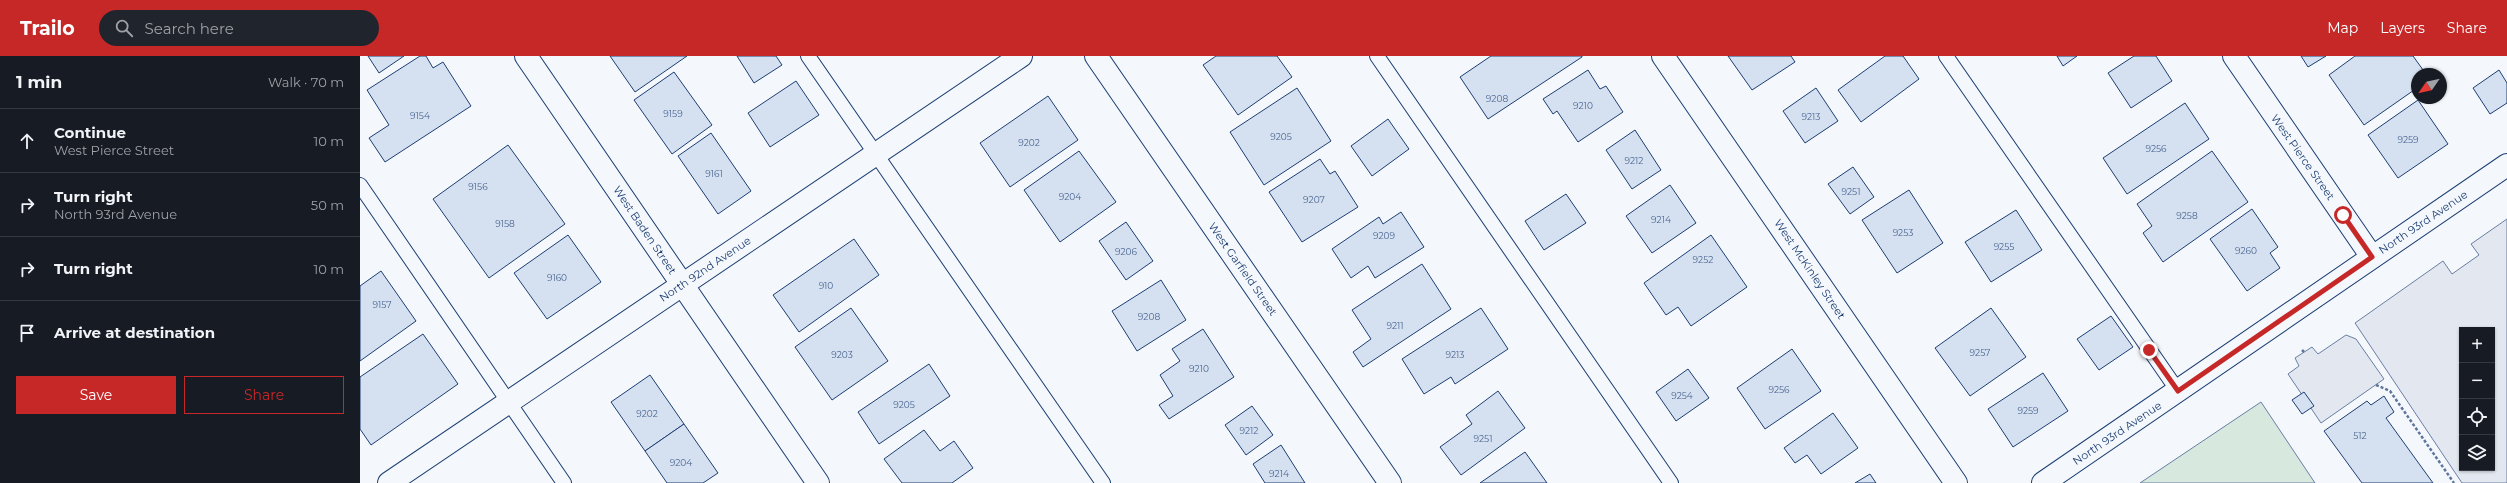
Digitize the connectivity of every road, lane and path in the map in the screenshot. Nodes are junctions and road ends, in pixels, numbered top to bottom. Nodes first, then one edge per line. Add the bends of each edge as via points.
1 (526, 56) edge
2 (808, 56) edge
3 (1021, 56) edge
4 (1096, 56) edge
5 (1377, 56) edge
6 (1663, 56) edge
7 (1946, 56) edge
8 (2234, 56) edge
9 (876, 153) junction
10 (2507, 165) edge
11 (360, 185) edge
12 (2372, 257) junction
13 (682, 284) junction
14 (2376, 385) dead end
15 (2178, 391) junction
16 (508, 403) junction
17 (389, 483) edge
18 (564, 483) edge
19 (818, 483) edge
20 (1103, 483) edge
21 (1390, 483) edge
22 (1670, 483) edge
23 (1956, 483) edge
24 (2043, 483) edge
25 (2454, 483) edge

1 - 13 street, West Baden Street
2 - 9 lane
3 - 9 street, North 92nd Avenue
4 - 21 street, West Garfield Street
5 - 22 lane
6 - 23 street, West McKinley Street
7 - 15 lane
8 - 12 street, West Pierce Street
9 - 13 street, North 92nd Avenue
9 - 20 lane
10 - 12 street, North 93rd Avenue
11 - 16 lane
12 - 15 street, North 93rd Avenue
13 - 16 street, North 92nd Avenue
13 - 19 street, West Baden Street
14 - 25 path via 2390,391
15 - 24 street, North 93rd Avenue
16 - 17 street, North 92nd Avenue
16 - 18 lane

